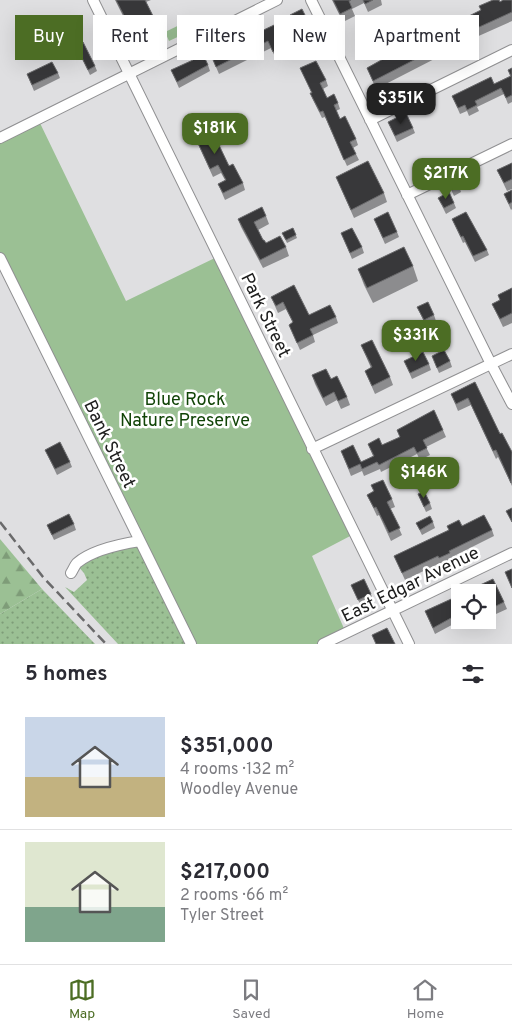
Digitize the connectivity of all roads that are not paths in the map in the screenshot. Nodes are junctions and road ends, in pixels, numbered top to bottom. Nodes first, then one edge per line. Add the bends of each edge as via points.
1 (93, 0) edge
2 (278, 0) edge
3 (310, 0) edge
4 (512, 50) edge
5 (130, 74) junction
6 (370, 120) junction
7 (0, 138) edge
8 (512, 144) edge
9 (407, 195) junction
10 (0, 258) edge
11 (512, 354) edge
12 (491, 364) junction
13 (512, 404) edge
14 (312, 449) junction
15 (140, 541) junction
16 (512, 553) edge
17 (71, 573) dead end
18 (392, 610) junction
19 (191, 644) edge
20 (323, 644) edge
21 (409, 644) edge

1 - 5 street, Park Street
2 - 5 street
3 - 6 street
4 - 6 street
5 - 7 street
5 - 14 street, Park Street
6 - 9 street
8 - 9 street
9 - 12 street
10 - 15 street, Bank Street
11 - 12 street
12 - 13 street
12 - 14 street
14 - 18 street, Park Street
15 - 17 street via 101,551 76,564
15 - 19 street, Bank Street
16 - 18 street, East Edgar Avenue
18 - 20 street, East Edgar Avenue
18 - 21 street, Park Street

